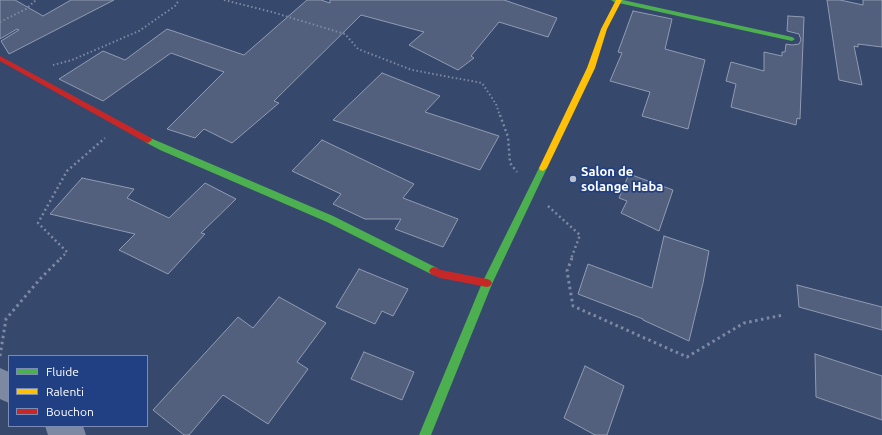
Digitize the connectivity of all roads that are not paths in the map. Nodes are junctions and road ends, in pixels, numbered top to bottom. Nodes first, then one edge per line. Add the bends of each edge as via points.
1 (617, 0) edge
2 (792, 39) dead end
3 (0, 58) edge
4 (487, 283) junction
5 (61, 427) edge
6 (72, 435) edge
7 (425, 435) edge

1 - 2 street
1 - 4 street via 591,68
3 - 4 street via 163,148 330,218 440,274
4 - 7 street
5 - 6 street

